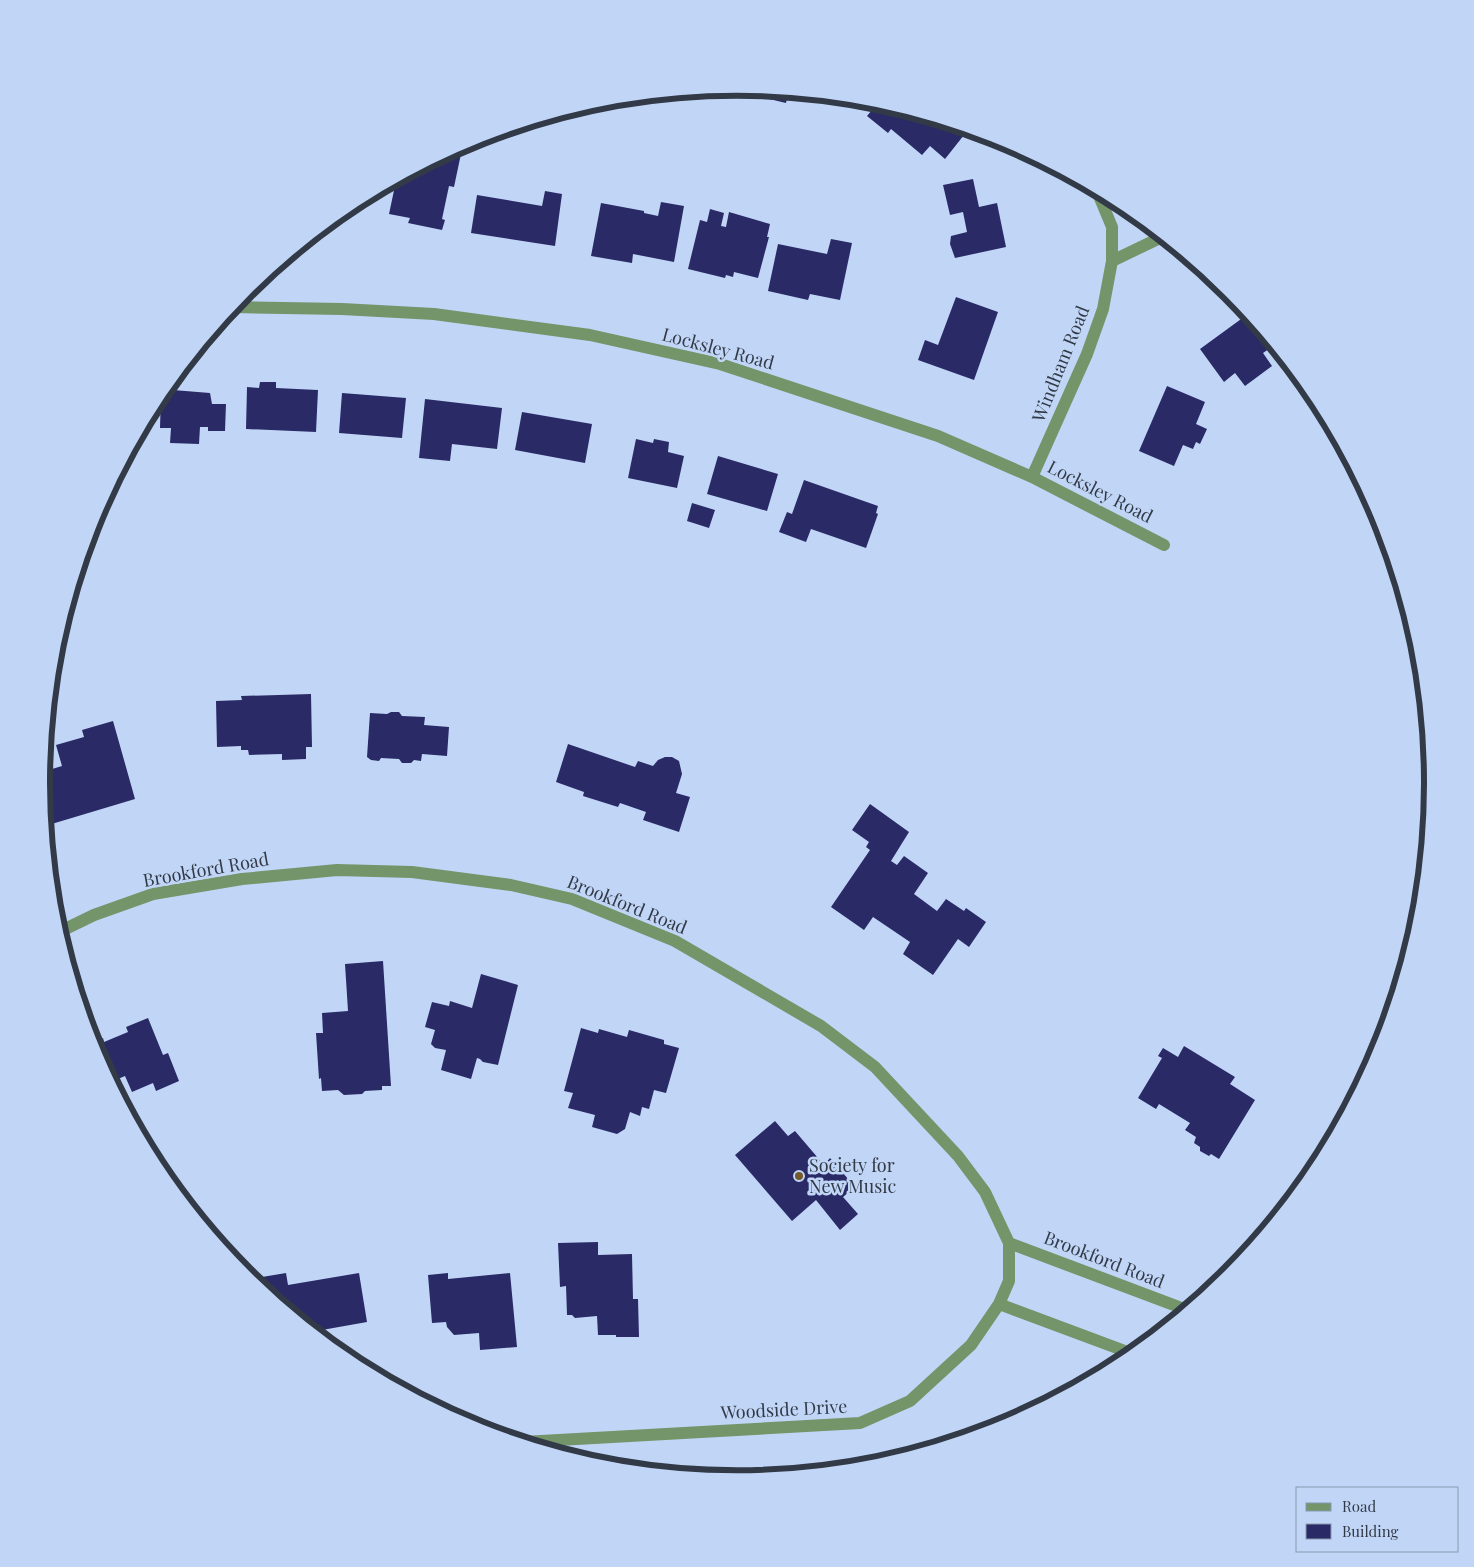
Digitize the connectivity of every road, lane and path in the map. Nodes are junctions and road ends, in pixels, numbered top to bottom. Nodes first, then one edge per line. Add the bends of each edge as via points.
1 (1102, 202) edge
2 (1157, 239) edge
3 (1112, 261) junction
4 (242, 307) edge
5 (1032, 477) junction
6 (1164, 546) dead end
7 (65, 928) edge
8 (1009, 1243) junction
9 (1000, 1304) junction
10 (1181, 1308) edge
11 (1125, 1351) edge
12 (539, 1441) edge

1 - 3 street, Windham Road via 1112,226
2 - 3 street
3 - 5 street, Windham Road via 1103,309 1087,354
4 - 5 street, Locksley Road via 342,308 434,314 590,335 720,364 938,436
5 - 6 street, Locksley Road
7 - 8 street, Brookford Road via 153,894 242,879 337,870 412,872 511,886 572,899 675,941 821,1026 875,1067 958,1156 985,1192
8 - 9 street, Brookford Road via 1009,1281
8 - 10 street, Brookford Road
9 - 11 street
9 - 12 street, Woodside Drive via 971,1345 910,1401 860,1423

